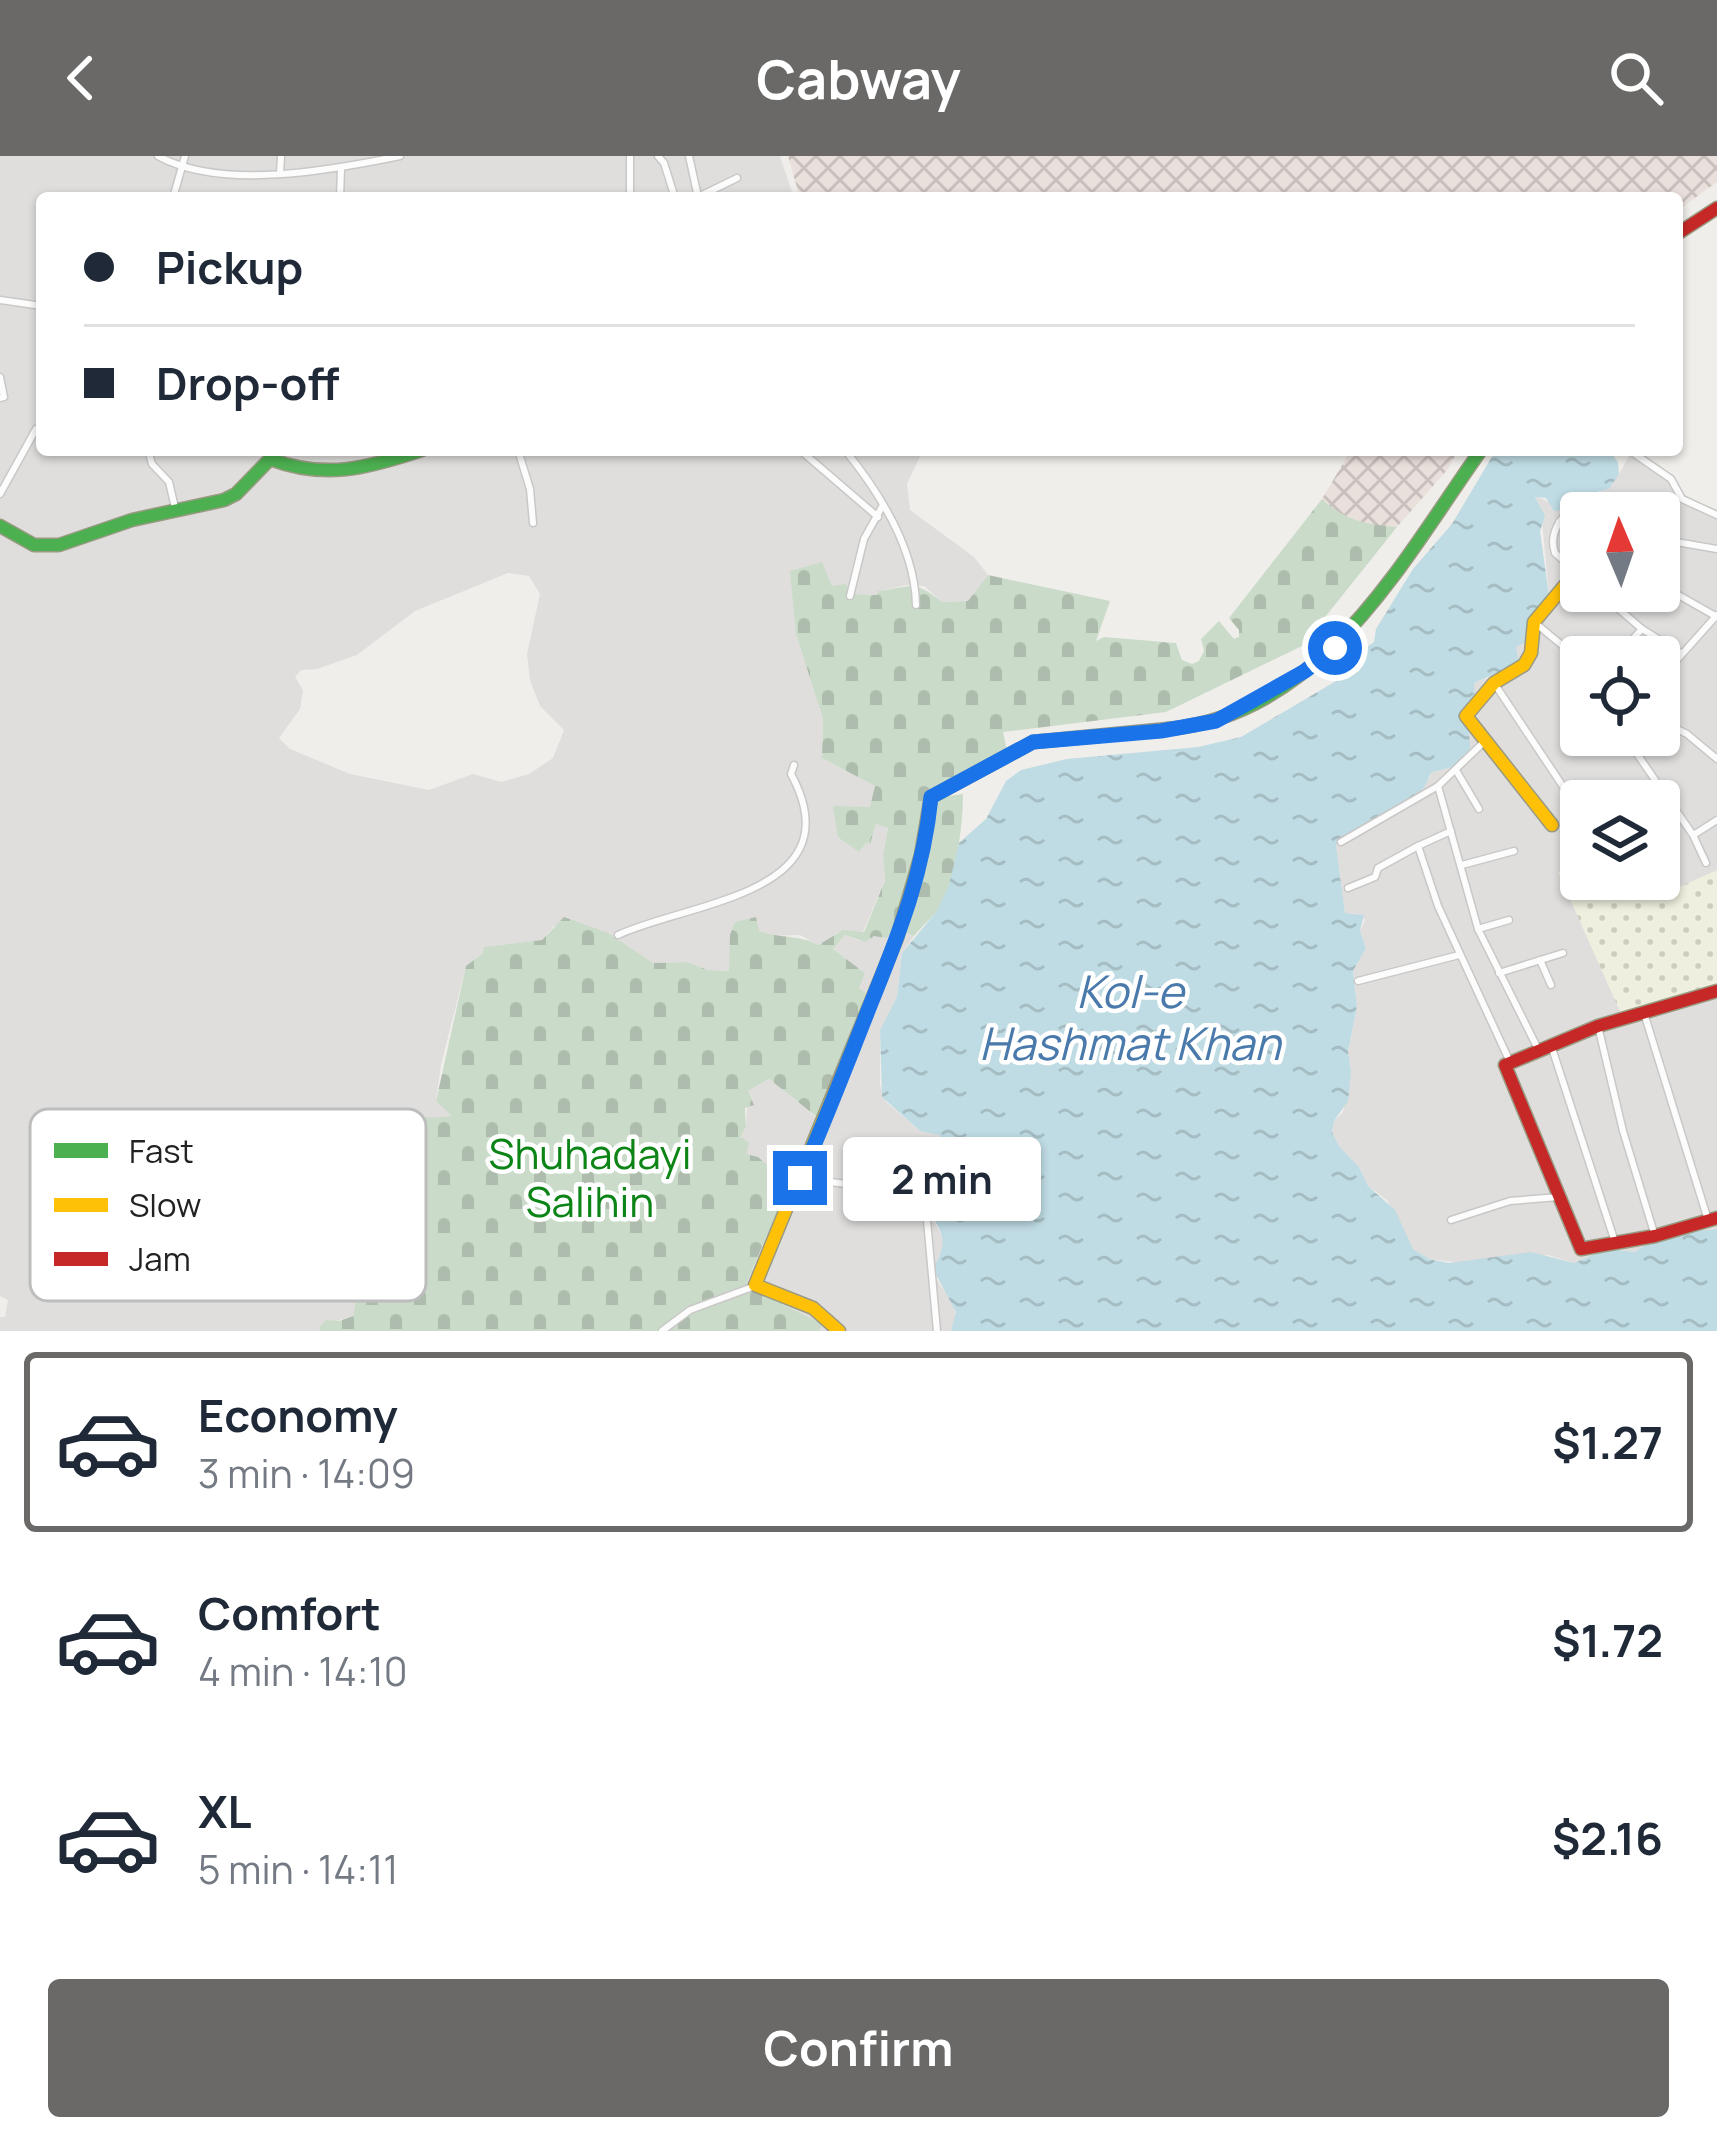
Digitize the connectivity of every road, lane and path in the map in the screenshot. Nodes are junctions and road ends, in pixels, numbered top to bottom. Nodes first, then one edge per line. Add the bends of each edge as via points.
1 (158, 156) edge
2 (185, 156) edge
3 (280, 156) edge
4 (400, 156) edge
5 (630, 156) edge
6 (658, 156) edge
7 (689, 156) edge
8 (386, 158) edge
9 (182, 166) junction
10 (341, 169) junction
11 (280, 173) junction
12 (737, 178) dead end
13 (175, 192) edge
14 (340, 192) edge
15 (630, 192) edge
16 (673, 192) edge
17 (696, 192) edge
18 (709, 192) edge
19 (1717, 208) edge
20 (1683, 230) edge
21 (0, 300) edge
22 (36, 305) edge
23 (0, 377) edge
24 (0, 398) edge
25 (36, 429) edge
26 (150, 456) edge
27 (392, 456) edge
28 (520, 456) edge
29 (807, 456) edge
30 (849, 456) edge
31 (1477, 456) edge
32 (1638, 456) edge
33 (0, 494) edge
34 (884, 505) junction
35 (176, 512) junction
36 (1717, 515) edge
37 (878, 517) junction
38 (1559, 522) edge
39 (532, 524) dead end
40 (0, 526) edge
41 (1680, 543) edge
42 (1717, 549) edge
43 (1560, 555) edge
44 (1560, 594) edge
45 (850, 596) dead end
46 (1680, 596) edge
47 (916, 605) dead end
48 (1622, 612) edge
49 (1716, 616) edge
50 (1534, 622) junction
51 (1642, 629) junction
52 (1636, 636) edge
53 (1560, 644) edge
54 (1681, 653) joint
55 (1494, 683) junction
56 (1680, 730) edge
57 (1488, 739) junction
58 (1639, 756) edge
59 (1717, 759) edge
60 (794, 765) dead end
61 (1457, 772) junction
62 (1560, 782) edge
63 (1438, 786) junction
64 (1478, 808) dead end
65 (1717, 820) edge
66 (1552, 825) dead end
67 (1451, 831) junction
68 (1694, 835) junction
69 (1341, 842) dead end
70 (1418, 846) junction
71 (1514, 850) dead end
72 (1706, 863) dead end
73 (1462, 865) junction
74 (1348, 888) dead end
75 (1509, 920) dead end
76 (1478, 929) junction
77 (618, 934) dead end
78 (1563, 953) dead end
79 (1460, 955) junction
80 (1540, 960) junction
81 (1499, 973) junction
82 (1358, 981) dead end
83 (1551, 986) dead end
84 (1717, 991) edge
85 (1643, 1013) junction
86 (1598, 1026) junction
87 (1545, 1048) junction
88 (1510, 1062) junction
89 (800, 1178) junction
90 (1560, 1197) junction
91 (1712, 1219) edge
92 (1451, 1220) dead end
93 (1655, 1236) junction
94 (1616, 1244) junction
95 (755, 1286) junction
96 (662, 1331) edge
97 (839, 1331) edge
98 (937, 1331) edge

1 - 9 street
2 - 9 street
3 - 11 street
4 - 8 street
5 - 15 street
6 - 16 street
7 - 17 street
8 - 10 street
9 - 11 street
9 - 13 street
10 - 11 street
10 - 14 street
12 - 18 street
19 - 20 street
21 - 22 street
23 - 24 street
25 - 33 street
26 - 35 street via 169,482
27 - 35 street via 339,475 270,459 236,494
28 - 39 street
29 - 37 street
30 - 34 street
31 - 89 street via 1365,614 1305,671 1198,726 1033,742 931,797 912,897
32 - 36 street via 1671,479 1682,499
34 - 37 street
34 - 47 street via 908,560
35 - 40 street via 59,545 34,545
37 - 45 street
38 - 43 street via 1552,547
41 - 42 street
44 - 50 street
46 - 49 street
48 - 51 street
49 - 54 street
50 - 53 street
50 - 55 street via 1524,664
51 - 52 street
51 - 54 street
55 - 57 street via 1466,716
55 - 62 street
56 - 59 street
57 - 61 street
57 - 66 street
58 - 68 street
60 - 77 street via 806,824 786,869 744,895
61 - 63 street
61 - 64 street
63 - 67 street
63 - 69 street
65 - 68 street
67 - 70 street
67 - 73 street
68 - 72 street
70 - 74 street
70 - 79 street
71 - 73 street
73 - 76 street
75 - 76 street
76 - 81 street
78 - 80 street
79 - 82 street
79 - 88 street
80 - 81 street
80 - 83 street
81 - 87 street
84 - 85 street
85 - 86 street
85 - 91 street
86 - 87 street
86 - 93 street
87 - 88 street
87 - 94 street
88 - 90 street
89 - 95 street
89 - 98 street via 924,1187
90 - 92 street via 1510,1201
90 - 94 street via 1581,1249
91 - 93 street
93 - 94 street
95 - 96 street via 690,1310
95 - 97 street via 814,1310

